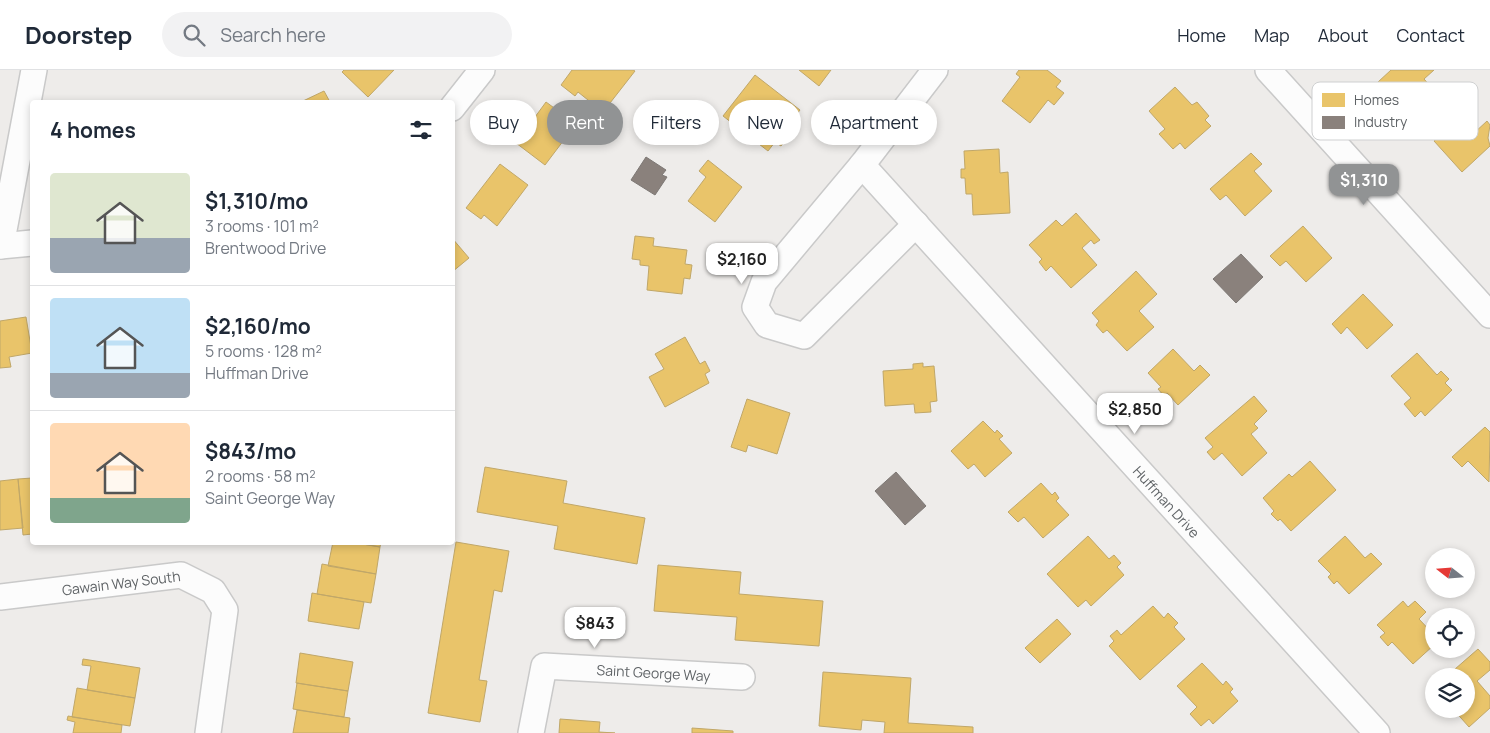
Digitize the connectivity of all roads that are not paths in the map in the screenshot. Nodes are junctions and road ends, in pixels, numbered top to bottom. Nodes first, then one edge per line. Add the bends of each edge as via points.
1 (34, 70) edge
2 (482, 70) edge
3 (935, 70) edge
4 (1268, 70) edge
5 (455, 104) edge
6 (1312, 119) edge
7 (1331, 140) edge
8 (862, 164) junction
9 (916, 224) junction
10 (30, 243) edge
11 (1, 246) edge
12 (1490, 315) edge
13 (0, 597) edge
14 (742, 677) dead end
15 (208, 733) edge
16 (532, 733) edge
17 (1377, 733) edge

1 - 11 street
2 - 5 street
3 - 8 street
4 - 6 street
7 - 12 street
8 - 9 street, Huffman Drive
8 - 9 street via 764,282 755,307 767,326 804,336
9 - 17 street, Huffman Drive
10 - 11 street
13 - 15 street, Gawain Way South via 181,575 213,591 225,610
14 - 16 street, Saint George Way via 544,666

